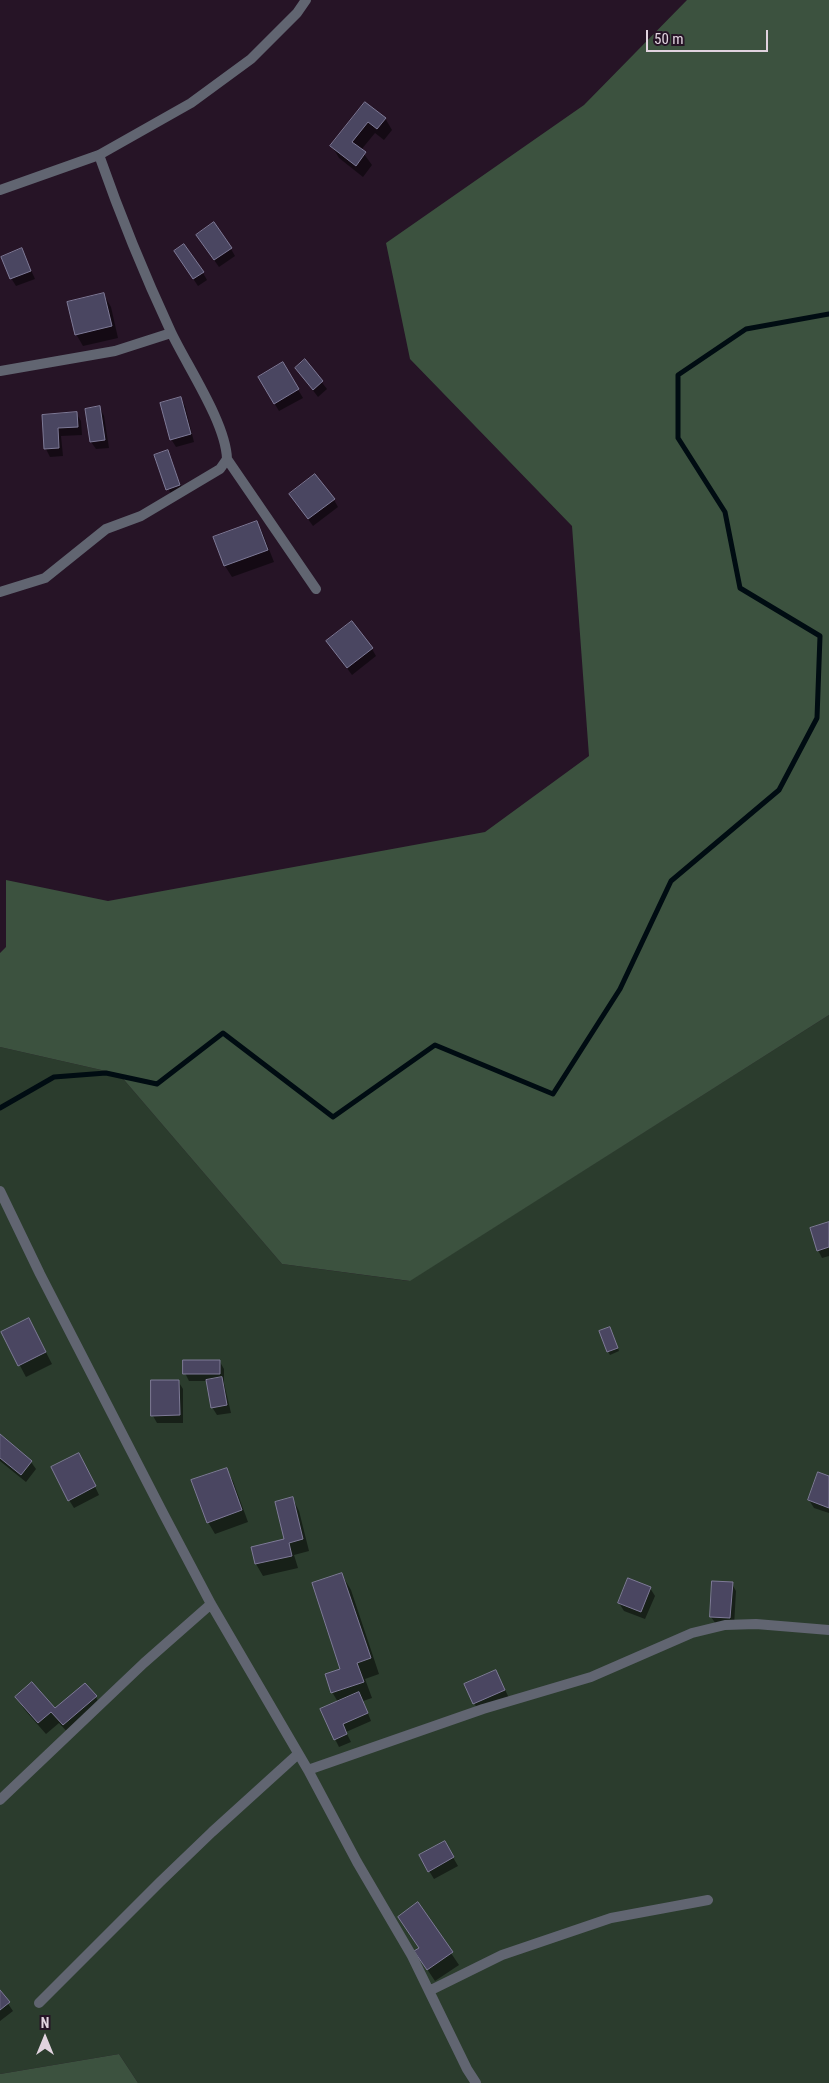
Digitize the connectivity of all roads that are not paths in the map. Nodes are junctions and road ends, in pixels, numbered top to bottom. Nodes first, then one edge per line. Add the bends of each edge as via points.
1 (306, 0) edge
2 (99, 156) junction
3 (0, 190) edge
4 (171, 333) junction
5 (0, 371) edge
6 (227, 459) junction
7 (316, 589) dead end
8 (0, 592) edge
9 (0, 1191) edge
10 (212, 1604) junction
11 (829, 1630) edge
12 (298, 1754) junction
13 (308, 1770) junction
14 (0, 1800) edge
15 (708, 1900) dead end
16 (429, 1991) junction
17 (40, 2003) dead end
18 (467, 2069) junction
19 (465, 2083) edge
20 (476, 2083) edge

1 - 2 street via 251,59 191,103
2 - 3 street
2 - 4 street via 117,208
4 - 5 street via 115,351
4 - 6 street via 202,390 226,445
6 - 7 street
6 - 8 street via 220,469 149,511 106,529 45,578
9 - 10 street via 105,1403
10 - 12 street
10 - 14 street
11 - 13 street via 756,1624 726,1625 692,1633 591,1677 483,1709
12 - 13 street
12 - 17 street via 160,1882
13 - 16 street
15 - 16 street via 611,1918 502,1955
16 - 18 street
18 - 19 street
18 - 20 street

